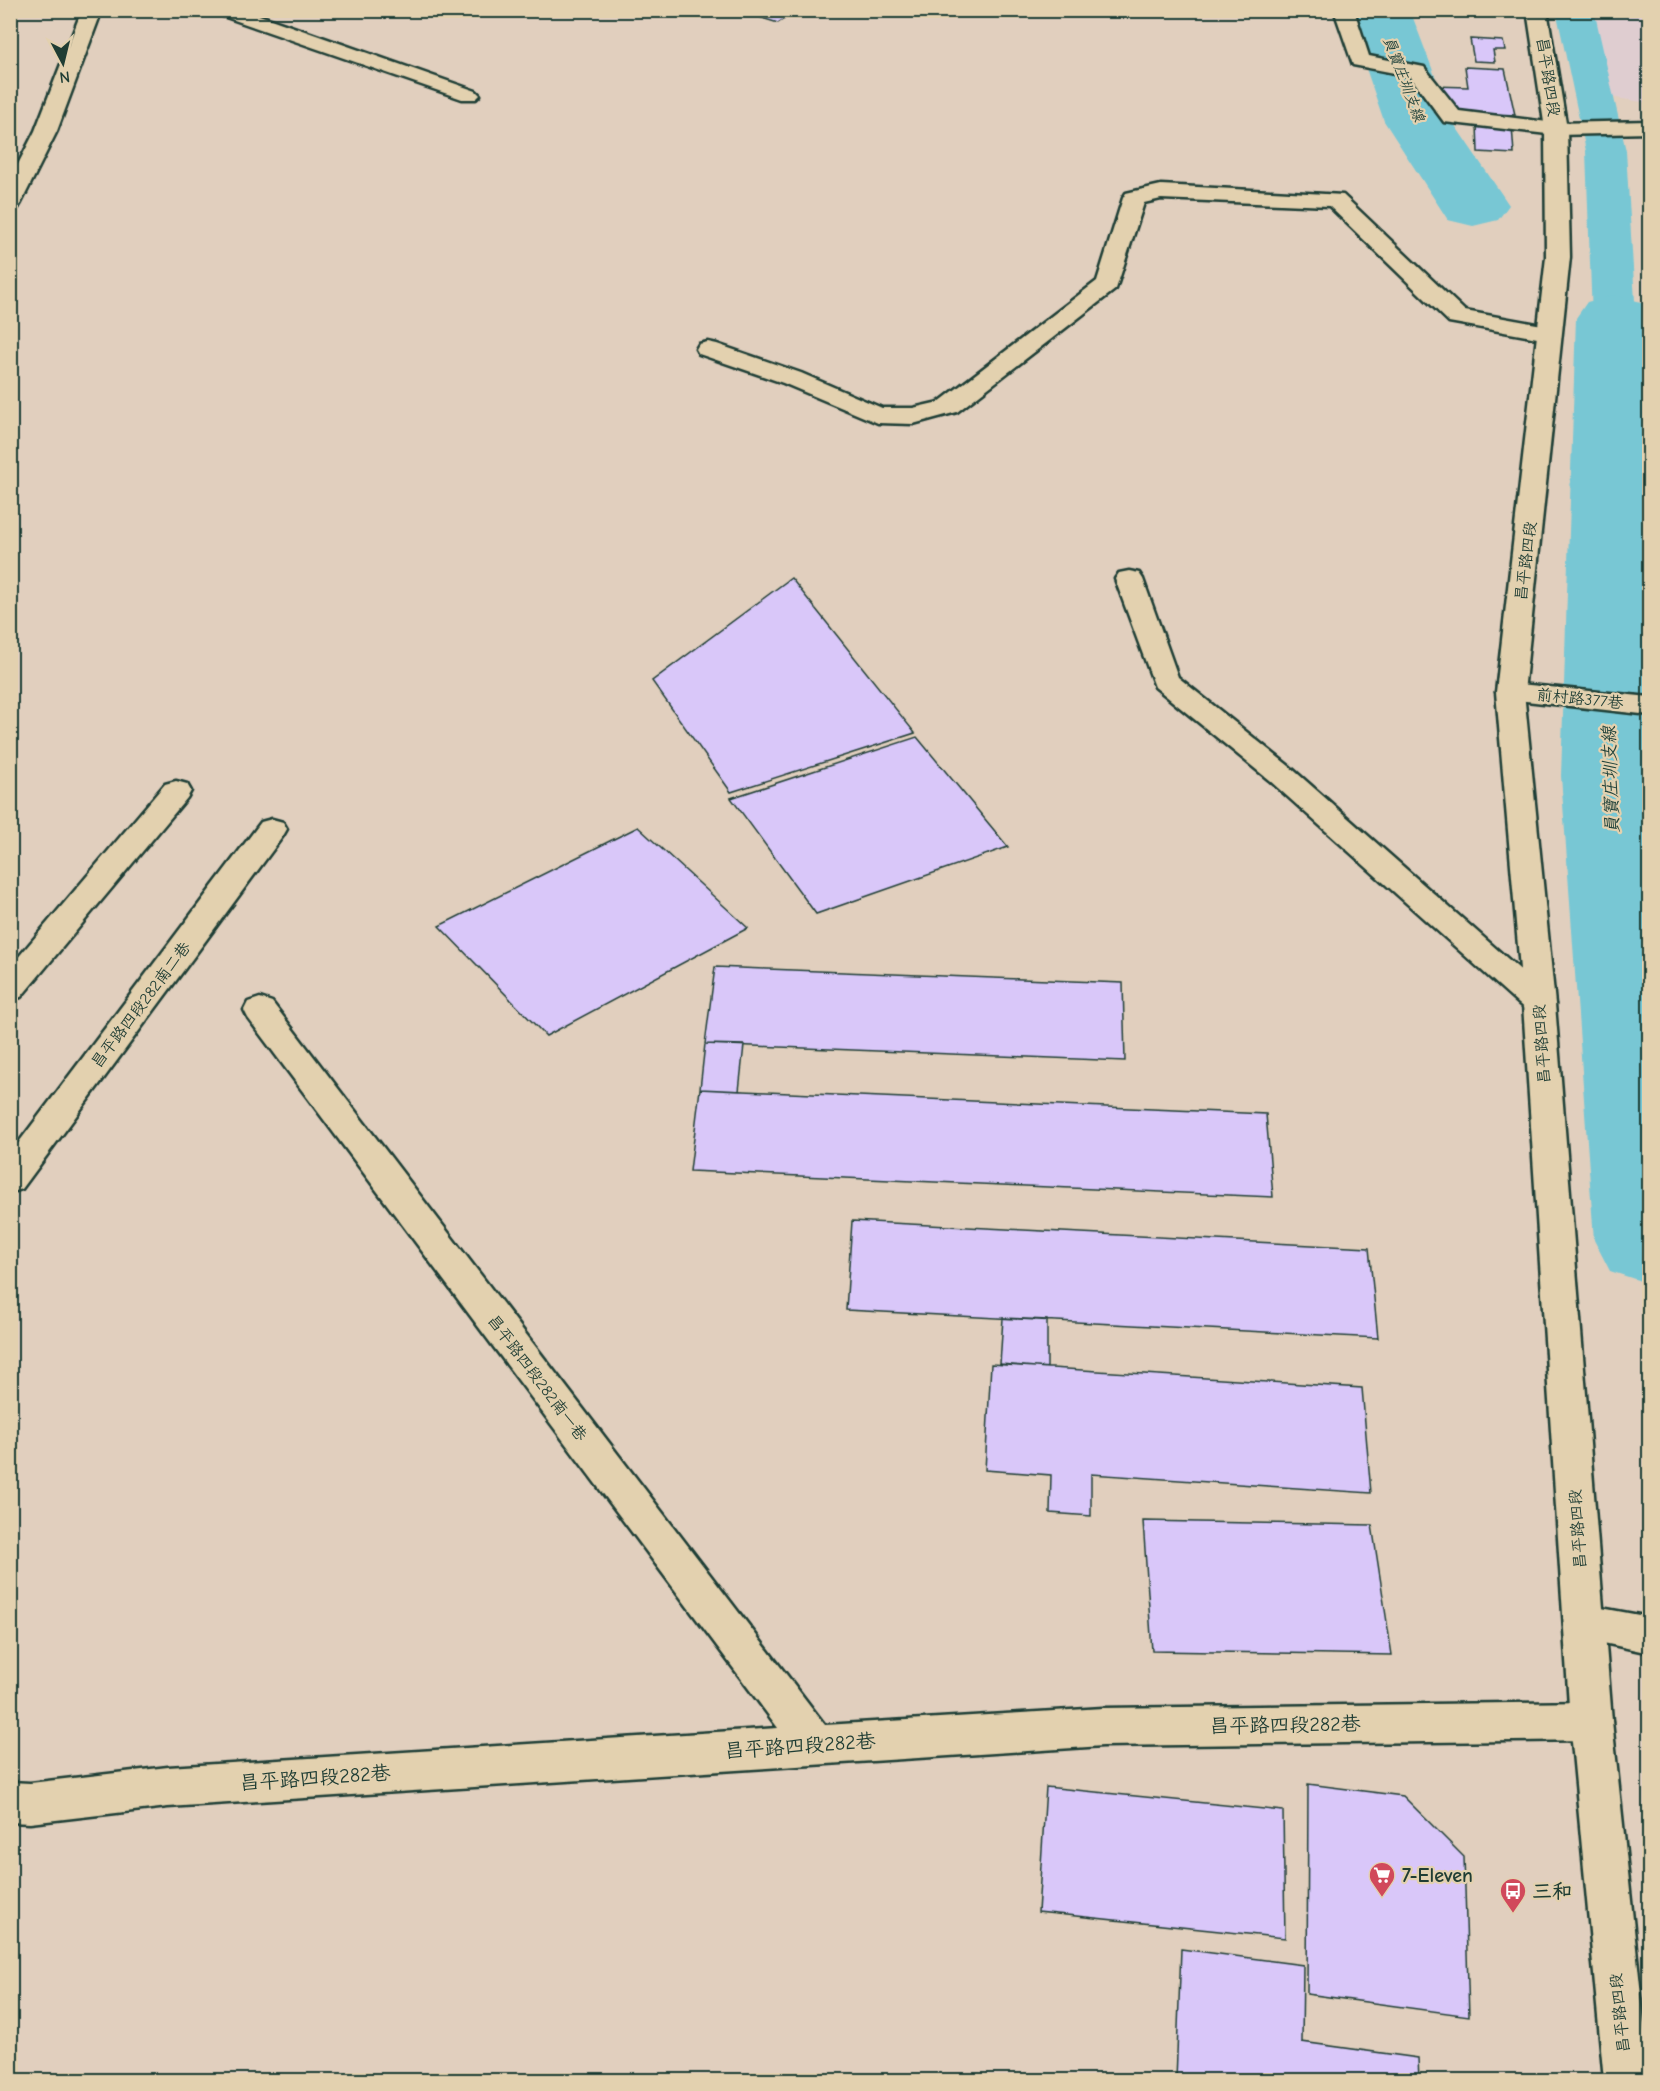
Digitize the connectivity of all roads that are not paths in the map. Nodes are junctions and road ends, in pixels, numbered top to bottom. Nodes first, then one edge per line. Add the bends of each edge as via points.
1 (92, 10) edge
2 (224, 10) edge
3 (1344, 10) edge
4 (1537, 10) edge
5 (469, 95) dead end
6 (1650, 127) edge
7 (1556, 129) junction
8 (10, 203) edge
9 (1548, 333) junction
10 (708, 350) dead end
11 (1129, 579) dead end
12 (1510, 692) junction
13 (1650, 706) edge
14 (176, 791) dead end
15 (272, 829) dead end
16 (21, 962) edge
17 (10, 989) edge
18 (1539, 1004) junction
19 (260, 1010) dead end
20 (10, 1180) edge
21 (1585, 1623) junction
22 (1650, 1635) edge
23 (1591, 1721) junction
24 (815, 1745) junction
25 (10, 1802) edge
26 (1627, 2080) edge

1 - 8 street via 46,132
2 - 5 street
3 - 7 street via 1360,61 1417,71 1452,117
4 - 7 street, 昌平路四段
6 - 7 street
7 - 9 street, 昌平路四段 via 1558,257
9 - 10 street via 1457,317 1335,200 1161,192 1134,198 1108,284 948,406 913,416 878,416 792,378
9 - 12 street, 昌平路四段
11 - 18 street via 1165,681 1279,773
12 - 13 street, 前村路377巷
12 - 18 street, 昌平路四段
14 - 16 street
15 - 20 street, 昌平路四段282南二巷
16 - 17 street
18 - 21 street, 昌平路四段
19 - 24 street, 昌平路四段282南一巷
21 - 22 street
21 - 23 street, 昌平路四段
23 - 24 street, 昌平路四段282巷 via 1103,1727
23 - 26 street, 昌平路四段
24 - 25 street, 昌平路四段282巷 via 180,1786

